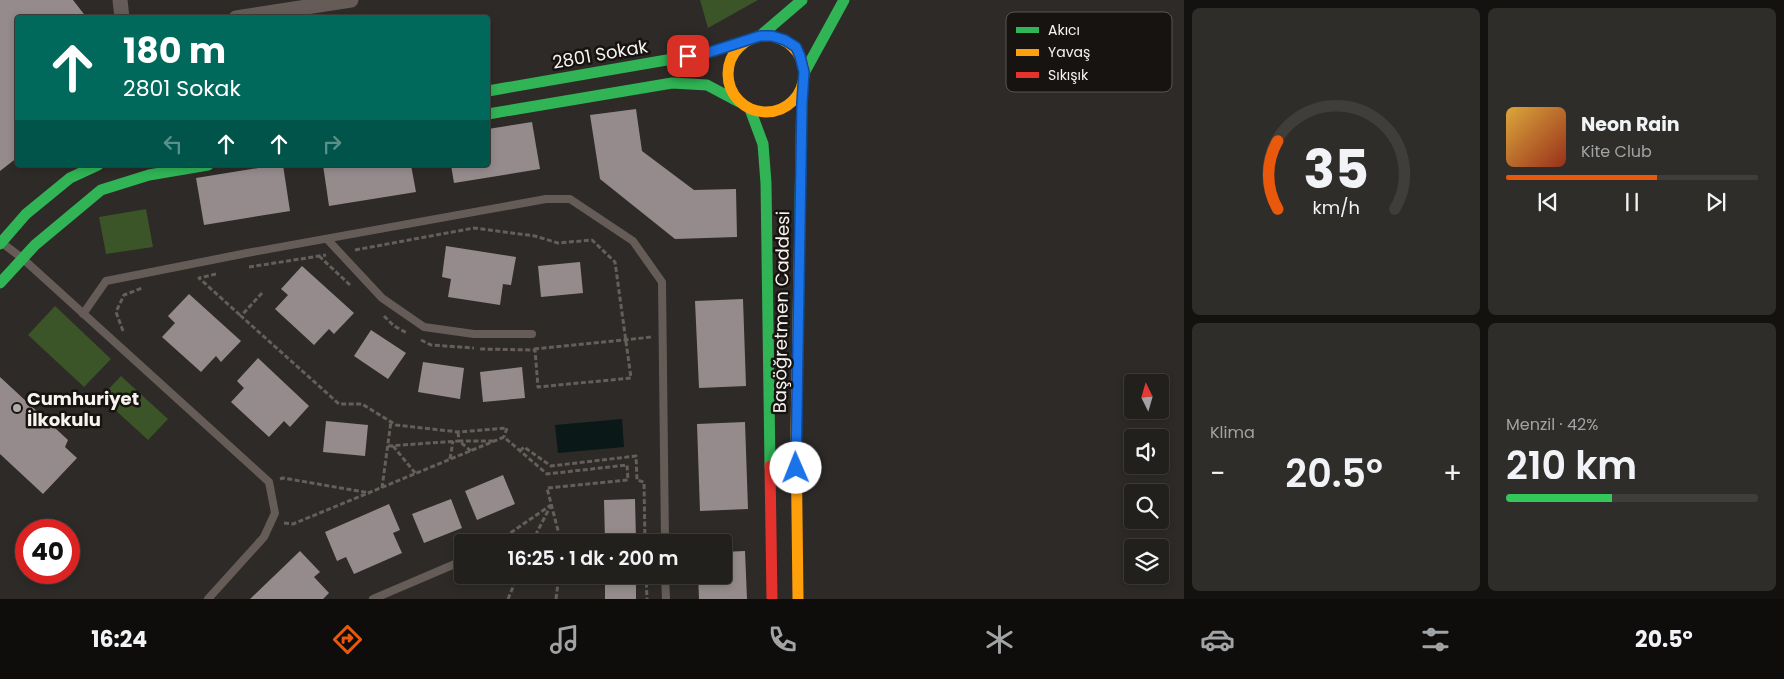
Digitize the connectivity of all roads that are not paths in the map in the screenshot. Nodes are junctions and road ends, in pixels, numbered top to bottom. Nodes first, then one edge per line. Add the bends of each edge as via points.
1 (120, 0) edge
2 (351, 0) edge
3 (844, 0) edge
4 (796, 2) edge
5 (122, 15) edge
6 (255, 15) edge
7 (760, 36) junction
8 (746, 41) junction
9 (804, 72) junction
10 (633, 78) junction
11 (802, 85) junction
12 (490, 91) edge
13 (739, 102) junction
14 (750, 109) junction
15 (490, 114) edge
16 (94, 167) edge
17 (187, 167) edge
18 (145, 171) edge
19 (327, 239) junction
20 (1, 243) edge
21 (22, 258) junction
22 (0, 283) edge
23 (83, 314) junction
24 (532, 334) road end
25 (665, 534) edge
26 (454, 564) edge
27 (666, 584) edge
28 (208, 599) edge
29 (372, 599) edge
30 (666, 599) edge
31 (772, 599) edge
32 (798, 599) edge

1 - 5 street
2 - 6 street
3 - 9 street
4 - 7 street
7 - 8 street, Başöğretmen Caddesi
7 - 9 street, Başöğretmen Caddesi via 772,36 796,47
8 - 10 street, 2801 Sokak
8 - 13 street, Başöğretmen Caddesi via 731,57 727,69 729,86
9 - 11 street, Başöğretmen Caddesi
10 - 12 street, 2801 Sokak
10 - 13 street via 708,85
10 - 15 street
11 - 14 street, Başöğretmen Caddesi via 797,97 781,109 762,112
11 - 32 street, Başöğretmen Caddesi via 796,431
13 - 14 street, Başöğretmen Caddesi
14 - 31 street, Başöğretmen Caddesi via 763,144 766,183
16 - 20 street via 70,178 26,214
17 - 18 street
18 - 21 street via 101,190
19 - 23 lane via 106,281
19 - 24 lane via 382,298 424,327 474,334
19 - 25 lane via 546,199 570,199 633,241 662,282
20 - 21 lane
21 - 22 street
21 - 23 lane
23 - 28 lane via 269,482 275,513 264,537
26 - 29 lane
27 - 30 lane

